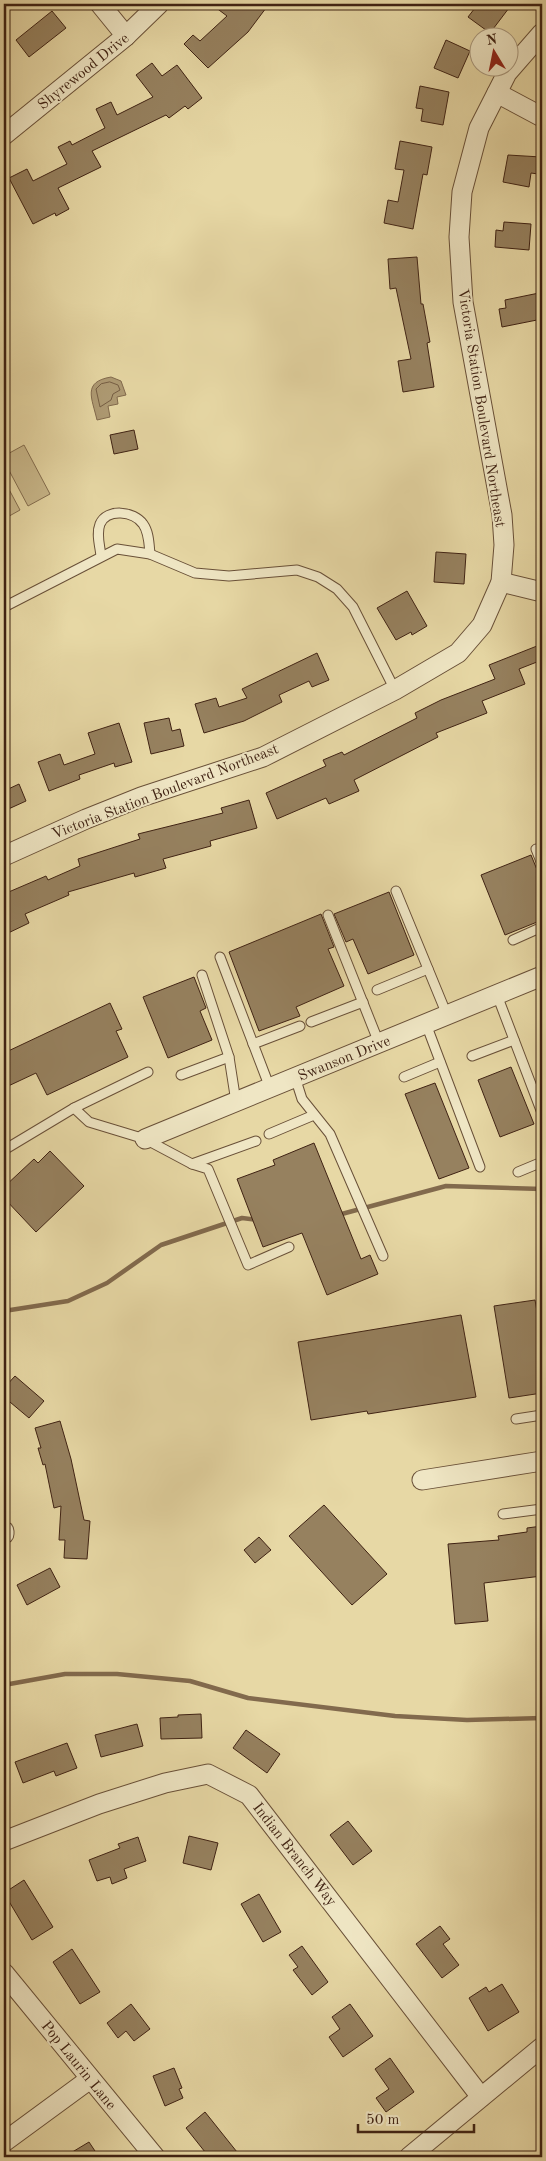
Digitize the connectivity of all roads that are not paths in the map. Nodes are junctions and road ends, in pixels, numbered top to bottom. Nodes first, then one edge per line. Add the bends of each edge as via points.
1 (100, 4) edge
2 (159, 4) edge
3 (542, 33) edge
4 (126, 36) junction
5 (497, 93) junction
6 (542, 117) edge
7 (4, 135) edge
8 (150, 554) junction
9 (102, 556) junction
10 (501, 582) junction
11 (542, 592) edge
12 (4, 607) edge
13 (395, 690) junction
14 (536, 849) dead end
15 (4, 856) edge
16 (542, 864) edge
17 (396, 890) dead end
18 (328, 915) dead end
19 (542, 928) edge
20 (513, 940) dead end
21 (220, 957) dead end
22 (428, 969) junction
23 (202, 975) dead end
24 (542, 976) edge
25 (377, 990) dead end
26 (497, 995) junction
27 (363, 1002) junction
28 (447, 1016) junction
29 (311, 1022) dead end
30 (426, 1024) junction
31 (300, 1026) dead end
32 (514, 1040) junction
33 (379, 1043) junction
34 (253, 1044) junction
35 (472, 1056) dead end
36 (228, 1057) junction
37 (440, 1062) junction
38 (148, 1072) dead end
39 (181, 1075) dead end
40 (295, 1077) junction
41 (404, 1077) dead end
42 (270, 1088) junction
43 (236, 1102) junction
44 (74, 1108) junction
45 (542, 1113) edge
46 (314, 1115) junction
47 (269, 1134) dead end
48 (145, 1139) junction
49 (256, 1141) dead end
50 (4, 1150) edge
51 (542, 1162) edge
52 (192, 1164) junction
53 (480, 1166) dead end
54 (518, 1172) dead end
55 (289, 1247) dead end
56 (383, 1256) dead end
57 (542, 1415) edge
58 (516, 1419) dead end
59 (542, 1461) edge
60 (422, 1480) dead end
61 (542, 1509) edge
62 (503, 1514) dead end
63 (4, 1841) edge
64 (4, 1973) edge
65 (542, 2047) edge
66 (90, 2079) junction
67 (481, 2097) junction
68 (4, 2142) edge
69 (154, 2157) edge
70 (409, 2157) edge

1 - 4 street
2 - 4 street, Shyrewood Drive
3 - 5 street, Victoria Station Boulevard Northeast via 507,73
4 - 7 street, Shyrewood Drive
5 - 6 street
5 - 10 street, Victoria Station Boulevard Northeast via 479,128 462,192 459,237 463,302 502,515
8 - 9 lane via 117,549
8 - 9 lane via 149,538 143,524 127,513 117,513 107,516 100,524 98,533
8 - 13 lane via 195,573 229,576 297,570 318,577 337,589 354,607
9 - 12 lane
10 - 11 street
10 - 13 street, Victoria Station Boulevard Northeast via 482,625 458,653
13 - 15 street, Victoria Station Boulevard Northeast via 262,757 142,797
14 - 16 lane
17 - 22 lane
18 - 27 lane
19 - 20 lane
21 - 34 lane
22 - 25 lane
22 - 28 lane
23 - 36 lane
24 - 26 street, Swanson Drive
26 - 28 street, Swanson Drive
26 - 32 lane
27 - 29 lane
27 - 33 lane
28 - 30 street, Swanson Drive
30 - 33 street, Swanson Drive
30 - 37 lane
31 - 34 lane
32 - 35 lane
32 - 45 lane
33 - 40 street, Swanson Drive
34 - 42 lane
36 - 39 lane
36 - 43 lane
37 - 41 lane
37 - 53 lane
38 - 44 lane
40 - 42 street, Swanson Drive
40 - 46 lane via 302,1099
42 - 43 street, Swanson Drive
43 - 48 street, Swanson Drive
44 - 48 lane via 88,1122
44 - 50 lane
46 - 47 lane
46 - 56 lane via 330,1134
48 - 52 lane
49 - 52 lane
51 - 54 lane
52 - 55 lane via 208,1169 248,1265
57 - 58 lane
59 - 60 street
61 - 62 lane
63 - 67 street, Indian Branch Way via 109,1801 165,1783 208,1774 249,1795
64 - 66 street, Pop Laurin Lane
65 - 67 street
66 - 68 street
66 - 69 street, Pop Laurin Lane
67 - 70 street

